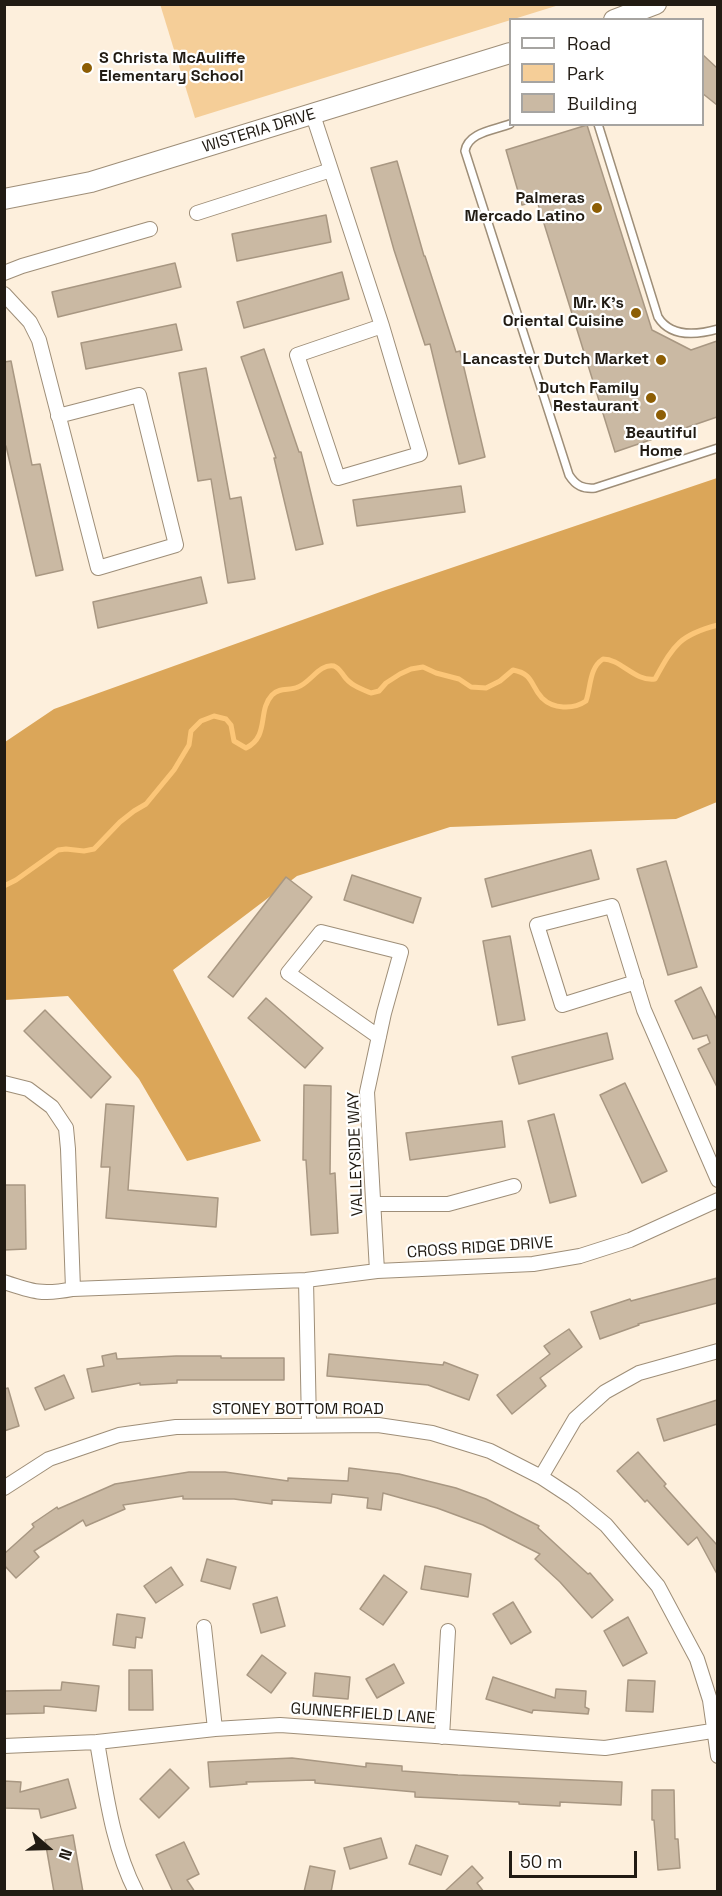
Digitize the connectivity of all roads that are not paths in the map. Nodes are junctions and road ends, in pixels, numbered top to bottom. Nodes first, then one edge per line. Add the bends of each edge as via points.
1 (656, 4) edge
2 (619, 18) edge
3 (509, 53) edge
4 (313, 114) junction
5 (509, 124) edge
6 (599, 126) edge
7 (331, 170) junction
8 (4, 199) edge
9 (197, 213) dead end
10 (150, 230) dead end
11 (4, 273) edge
12 (4, 294) edge
13 (382, 326) junction
14 (717, 329) edge
15 (58, 416) junction
16 (717, 448) edge
17 (636, 982) junction
18 (379, 1037) junction
19 (4, 1083) edge
20 (717, 1180) edge
21 (514, 1186) dead end
22 (717, 1200) edge
23 (374, 1204) junction
24 (377, 1271) junction
25 (306, 1280) junction
26 (4, 1281) edge
27 (74, 1289) junction
28 (717, 1351) edge
29 (309, 1424) junction
30 (541, 1477) junction
31 (4, 1488) edge
32 (204, 1627) dead end
33 (448, 1631) dead end
34 (215, 1730) junction
35 (716, 1730) edge
36 (442, 1737) junction
37 (97, 1742) junction
38 (4, 1746) edge
39 (717, 1756) edge
40 (136, 1892) edge

1 - 2 street
3 - 4 street, WISTERIA DRIVE
4 - 7 street
4 - 8 street, WISTERIA DRIVE via 91,182
5 - 16 lane via 470,139 465,151 573,482 581,488 595,488
6 - 14 lane via 662,322 689,334
7 - 9 street
7 - 13 street
10 - 11 street
12 - 15 street via 30,322 39,339
13 - 13 street via 420,454 338,478 297,355
15 - 15 street via 98,568 176,545 139,395
17 - 17 street via 612,906 537,926 562,1005
17 - 20 street via 644,1010
18 - 18 street, VALLEYSIDE WAY via 401,952 321,932 288,973
18 - 23 street, VALLEYSIDE WAY via 367,1092
19 - 27 street via 28,1089 52,1107 66,1128
21 - 23 street via 448,1204
22 - 24 street, CROSS RIDGE DRIVE via 630,1240 580,1256 533,1264
23 - 24 street, VALLEYSIDE WAY
24 - 25 street, CROSS RIDGE DRIVE
25 - 27 street, CROSS RIDGE DRIVE
25 - 29 street
26 - 27 street, CROSS RIDGE DRIVE via 33,1292
28 - 30 street via 639,1373 605,1392 575,1419
29 - 30 street, STONEY BOTTOM ROAD via 378,1425 432,1433 490,1451
29 - 31 street, STONEY BOTTOM ROAD via 176,1426 119,1434 49,1459
30 - 35 street, STONEY BOTTOM ROAD via 606,1525 658,1586 697,1659
32 - 34 street
33 - 36 street
34 - 36 street, GUNNERFIELD LANE via 280,1725
34 - 37 street, GUNNERFIELD LANE
35 - 36 street, GUNNERFIELD LANE via 604,1748
35 - 39 street, STONEY BOTTOM ROAD
37 - 38 street, GUNNERFIELD LANE
37 - 40 street via 115,1837

